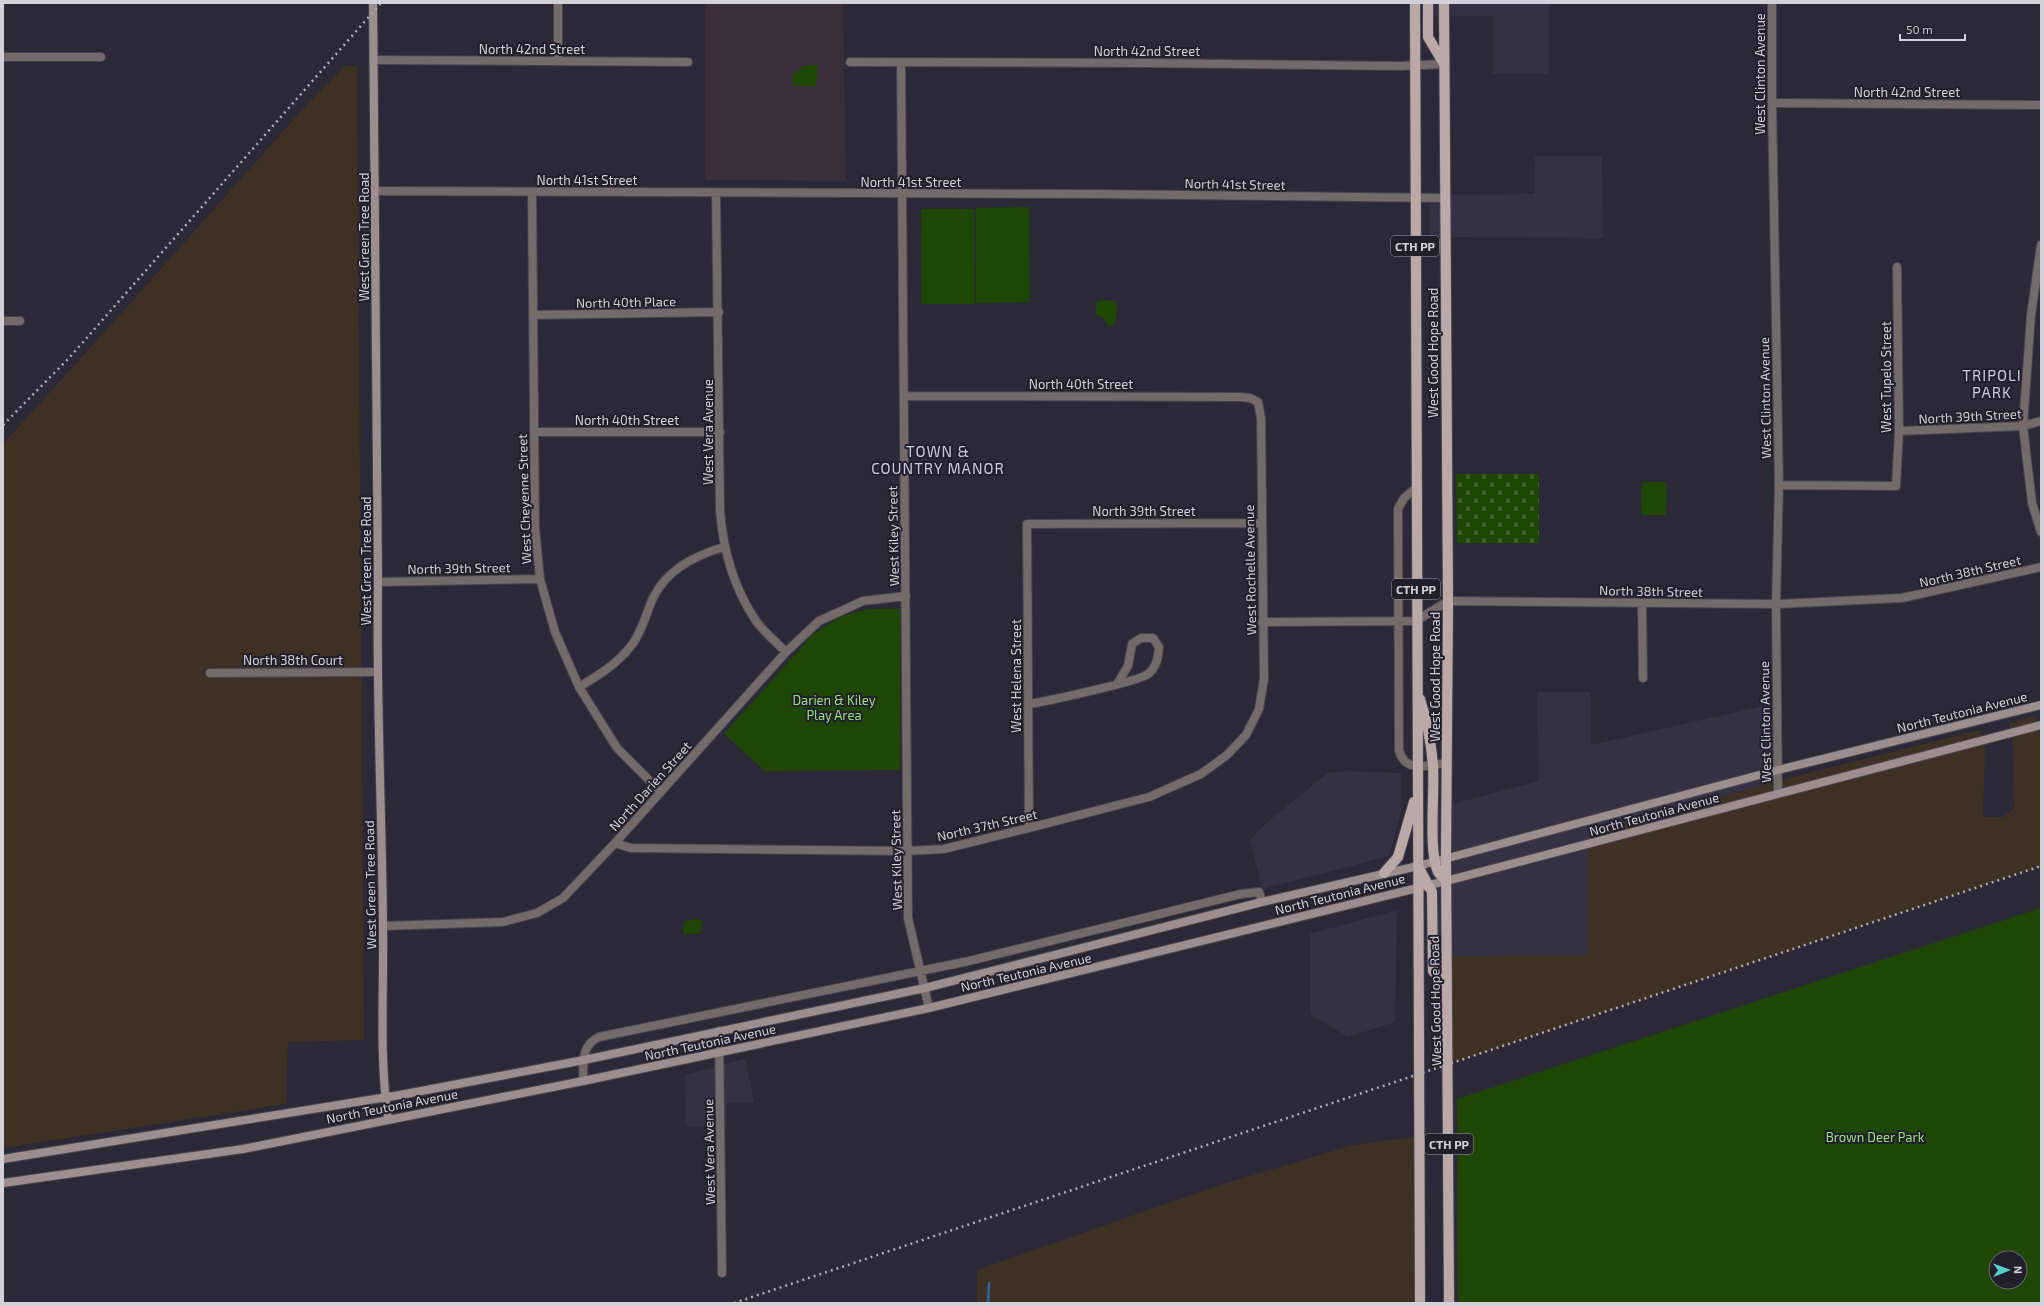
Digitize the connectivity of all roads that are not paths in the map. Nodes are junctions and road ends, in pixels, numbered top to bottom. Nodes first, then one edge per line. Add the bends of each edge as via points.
1 (374, 3) edge
2 (558, 3) edge
3 (1415, 3) edge
4 (1428, 3) edge
5 (1444, 3) edge
6 (1772, 3) edge
7 (3, 57) edge
8 (100, 57) dead end
9 (375, 60) junction
10 (558, 60) junction
11 (688, 62) dead end
12 (850, 62) dead end
13 (901, 63) junction
14 (1414, 64) junction
15 (1444, 64) junction
16 (1772, 103) junction
17 (2041, 105) edge
18 (376, 191) junction
19 (532, 192) junction
20 (716, 193) junction
21 (902, 194) junction
22 (1414, 198) junction
23 (1445, 198) junction
24 (2041, 244) edge
25 (1897, 268) dead end
26 (719, 312) junction
27 (533, 315) junction
28 (3, 321) edge
29 (20, 321) dead end
30 (904, 396) junction
31 (1258, 402) joint
32 (2041, 421) edge
33 (2023, 426) junction
34 (1899, 431) junction
35 (534, 432) junction
36 (720, 432) junction
37 (1779, 485) junction
38 (1416, 488) junction
39 (1261, 523) junction
40 (1027, 524) joint
41 (2041, 532) edge
42 (724, 547) junction
43 (2041, 567) edge
44 (540, 579) junction
45 (378, 582) junction
46 (906, 596) junction
47 (1448, 601) junction
48 (1642, 603) junction
49 (1776, 604) junction
50 (1398, 621) junction
51 (1416, 621) junction
52 (1262, 622) junction
53 (786, 652) junction
54 (377, 672) junction
55 (210, 673) dead end
56 (1643, 678) dead end
57 (1117, 684) junction
58 (579, 687) junction
59 (1417, 690) junction
60 (1028, 704) junction
61 (2041, 705) edge
62 (2041, 725) edge
63 (1246, 735) joint
64 (1447, 763) junction
65 (1433, 765) junction
66 (1417, 767) junction
67 (1778, 770) junction
68 (1418, 790) junction
69 (661, 792) junction
70 (1778, 793) junction
71 (1029, 828) junction
72 (615, 843) junction
73 (907, 851) junction
74 (1446, 857) junction
75 (1435, 860) junction
76 (1418, 866) junction
77 (1384, 874) junction
78 (1446, 881) junction
79 (1429, 885) junction
80 (1418, 887) junction
81 (1262, 902) junction
82 (384, 926) junction
83 (921, 972) junction
84 (1447, 986) junction
85 (925, 988) junction
86 (929, 1008) junction
87 (719, 1031) junction
88 (720, 1053) junction
89 (584, 1060) junction
90 (583, 1081) junction
91 (385, 1098) junction
92 (388, 1119) junction
93 (3, 1160) edge
94 (3, 1183) edge
95 (722, 1272) dead end
96 (1420, 1303) edge
97 (1449, 1303) edge

1 - 9 main road, West Green Tree Road
2 - 10 street
3 - 14 main road, West Good Hope Road / CTH PP
4 - 15 main road via 1428,37
5 - 15 main road, West Good Hope Road / CTH PP
6 - 16 street, West Clinton Avenue
7 - 8 street
9 - 10 street, North 42nd Street
9 - 18 main road, West Green Tree Road
10 - 11 street, North 42nd Street
12 - 13 street, North 42nd Street
13 - 14 street, North 42nd Street via 1400,66
13 - 21 street, West Kiley Street
14 - 15 street, North 42nd Street
14 - 22 main road, West Good Hope Road / CTH PP
15 - 23 main road, West Good Hope Road / CTH PP
16 - 17 street, North 42nd Street
16 - 37 street, West Clinton Avenue
18 - 19 street, North 41st Street
18 - 45 main road, West Green Tree Road
19 - 20 street, North 41st Street
19 - 27 street, West Cheyenne Street
20 - 21 street, North 41st Street
20 - 26 street, West Vera Avenue
21 - 22 street, North 41st Street
21 - 30 street, West Kiley Street
22 - 23 street, North 41st Street
22 - 38 main road, West Good Hope Road / CTH PP
23 - 47 main road, West Good Hope Road / CTH PP
24 - 33 street via 2031,315
25 - 34 street, West Tupelo Street
26 - 27 street, North 40th Place
26 - 36 street, West Vera Avenue
27 - 35 street, West Cheyenne Street
28 - 29 street
30 - 31 street, North 40th Street via 1240,397
30 - 46 street, West Kiley Street
31 - 39 street, West Rochelle Avenue via 1261,418
32 - 33 street, North 39th Street
33 - 34 street, North 39th Street
33 - 41 street via 2032,503
34 - 37 street, West Tupelo Street via 1896,486
35 - 36 street, North 40th Street
35 - 44 street, West Cheyenne Street via 535,528
36 - 42 street, West Vera Avenue via 720,510
37 - 49 street, West Clinton Avenue
38 - 50 street via 1404,498 1398,509
38 - 51 main road, West Good Hope Road / CTH PP
39 - 40 street, North 39th Street
39 - 52 street, West Rochelle Avenue
40 - 60 street, West Helena Street
42 - 53 street, West Vera Avenue via 741,595 757,621
42 - 58 street via 689,560 666,578 654,596 632,645 612,667
43 - 49 street, North 38th Street via 1902,598
44 - 45 street, North 39th Street
44 - 58 street, West Cheyenne Street via 555,632
45 - 54 main road, West Green Tree Road
46 - 53 street, North Darien Street via 863,601 820,621
46 - 73 street, West Kiley Street
47 - 48 street, North 38th Street
47 - 51 street
47 - 64 main road, West Good Hope Road / CTH PP
48 - 49 street, North 38th Street
48 - 56 street
49 - 67 street, West Clinton Avenue
50 - 51 street
50 - 52 street
50 - 66 street via 1399,750 1405,763
51 - 59 main road, West Good Hope Road / CTH PP
52 - 63 street, West Rochelle Avenue via 1264,679 1259,709
53 - 69 street, North Darien Street
54 - 55 street, North 38th Court
54 - 82 main road, West Green Tree Road
57 - 57 street via 1147,675 1158,661 1159,647 1153,638 1141,638 1132,644 1128,666
57 - 60 street
58 - 69 street, West Cheyenne Street via 617,748
59 - 65 main road via 1428,721
59 - 66 main road, West Good Hope Road / CTH PP
60 - 71 street, West Helena Street
61 - 67 main road, North Teutonia Avenue
62 - 70 main road, North Teutonia Avenue
63 - 71 street, North 37th Street via 1226,755 1199,775 1149,797
64 - 65 street
64 - 74 main road, West Good Hope Road / CTH PP
65 - 66 street
65 - 75 main road
66 - 68 main road, West Good Hope Road / CTH PP
67 - 70 street, West Clinton Avenue
67 - 74 main road, North Teutonia Avenue
68 - 76 main road, West Good Hope Road / CTH PP
68 - 77 main road via 1398,857
69 - 72 street, North Darien Street
70 - 78 main road, North Teutonia Avenue
71 - 73 street, North 37th Street via 944,849
72 - 73 street, North 37th Street via 631,848
72 - 82 street, North Darien Street via 563,898 537,913 503,922
73 - 83 street, West Kiley Street via 908,918
74 - 75 main road, North Teutonia Avenue
74 - 78 main road, West Good Hope Road / CTH PP
75 - 76 main road, North Teutonia Avenue
75 - 78 main road via 1438,872
76 - 77 main road, North Teutonia Avenue
76 - 79 main road
76 - 80 main road, West Good Hope Road / CTH PP
77 - 81 main road, North Teutonia Avenue
78 - 79 main road, North Teutonia Avenue
78 - 84 main road, West Good Hope Road / CTH PP
79 - 80 main road, North Teutonia Avenue
79 - 84 main road via 1433,900 1434,971
80 - 86 main road, North Teutonia Avenue
80 - 96 main road, West Good Hope Road / CTH PP
81 - 83 street, North Teutonia Avenue via 1259,892 1241,894
81 - 85 main road, North Teutonia Avenue
82 - 91 main road, West Green Tree Road
83 - 85 street, West Kiley Street
83 - 89 street, North Teutonia Avenue via 599,1037 591,1041
84 - 97 main road, West Good Hope Road / CTH PP
85 - 86 street, West Kiley Street
85 - 87 main road, North Teutonia Avenue
86 - 88 main road, North Teutonia Avenue
87 - 88 street, West Vera Avenue
87 - 89 main road, North Teutonia Avenue
88 - 90 main road, North Teutonia Avenue
88 - 95 street, West Vera Avenue
89 - 90 street
89 - 91 main road, North Teutonia Avenue
90 - 92 main road, North Teutonia Avenue
91 - 92 main road, West Green Tree Road
91 - 93 main road, North Teutonia Avenue
92 - 94 main road, North Teutonia Avenue via 243,1149

